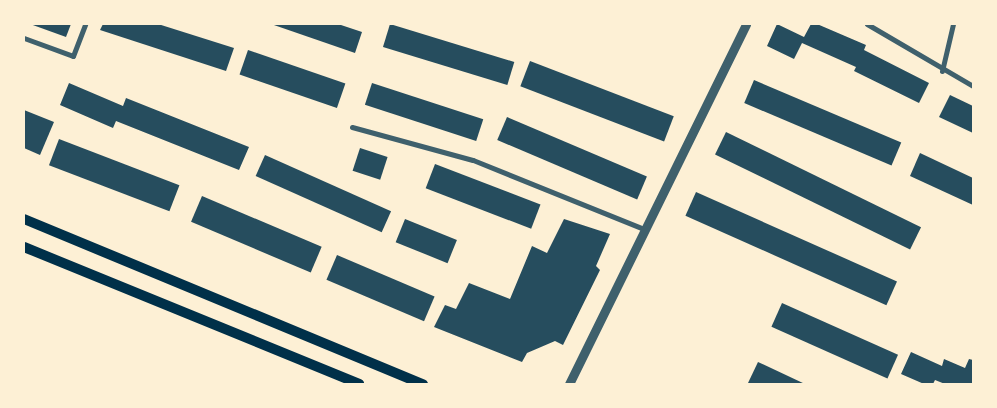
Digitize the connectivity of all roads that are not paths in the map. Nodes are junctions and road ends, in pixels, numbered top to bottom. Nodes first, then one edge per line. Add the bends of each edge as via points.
1 (85, 24) edge
2 (746, 24) edge
3 (867, 24) edge
4 (952, 24) edge
5 (24, 38) edge
6 (942, 71) junction
7 (973, 86) edge
8 (352, 127) dead end
9 (24, 219) edge
10 (644, 228) junction
11 (24, 247) edge
12 (359, 384) edge
13 (423, 384) edge
14 (569, 384) edge

1 - 5 street via 74,56
2 - 10 street
3 - 6 street
4 - 6 street
6 - 7 street
8 - 10 street via 474,160
9 - 13 main road
10 - 14 street
11 - 12 main road

